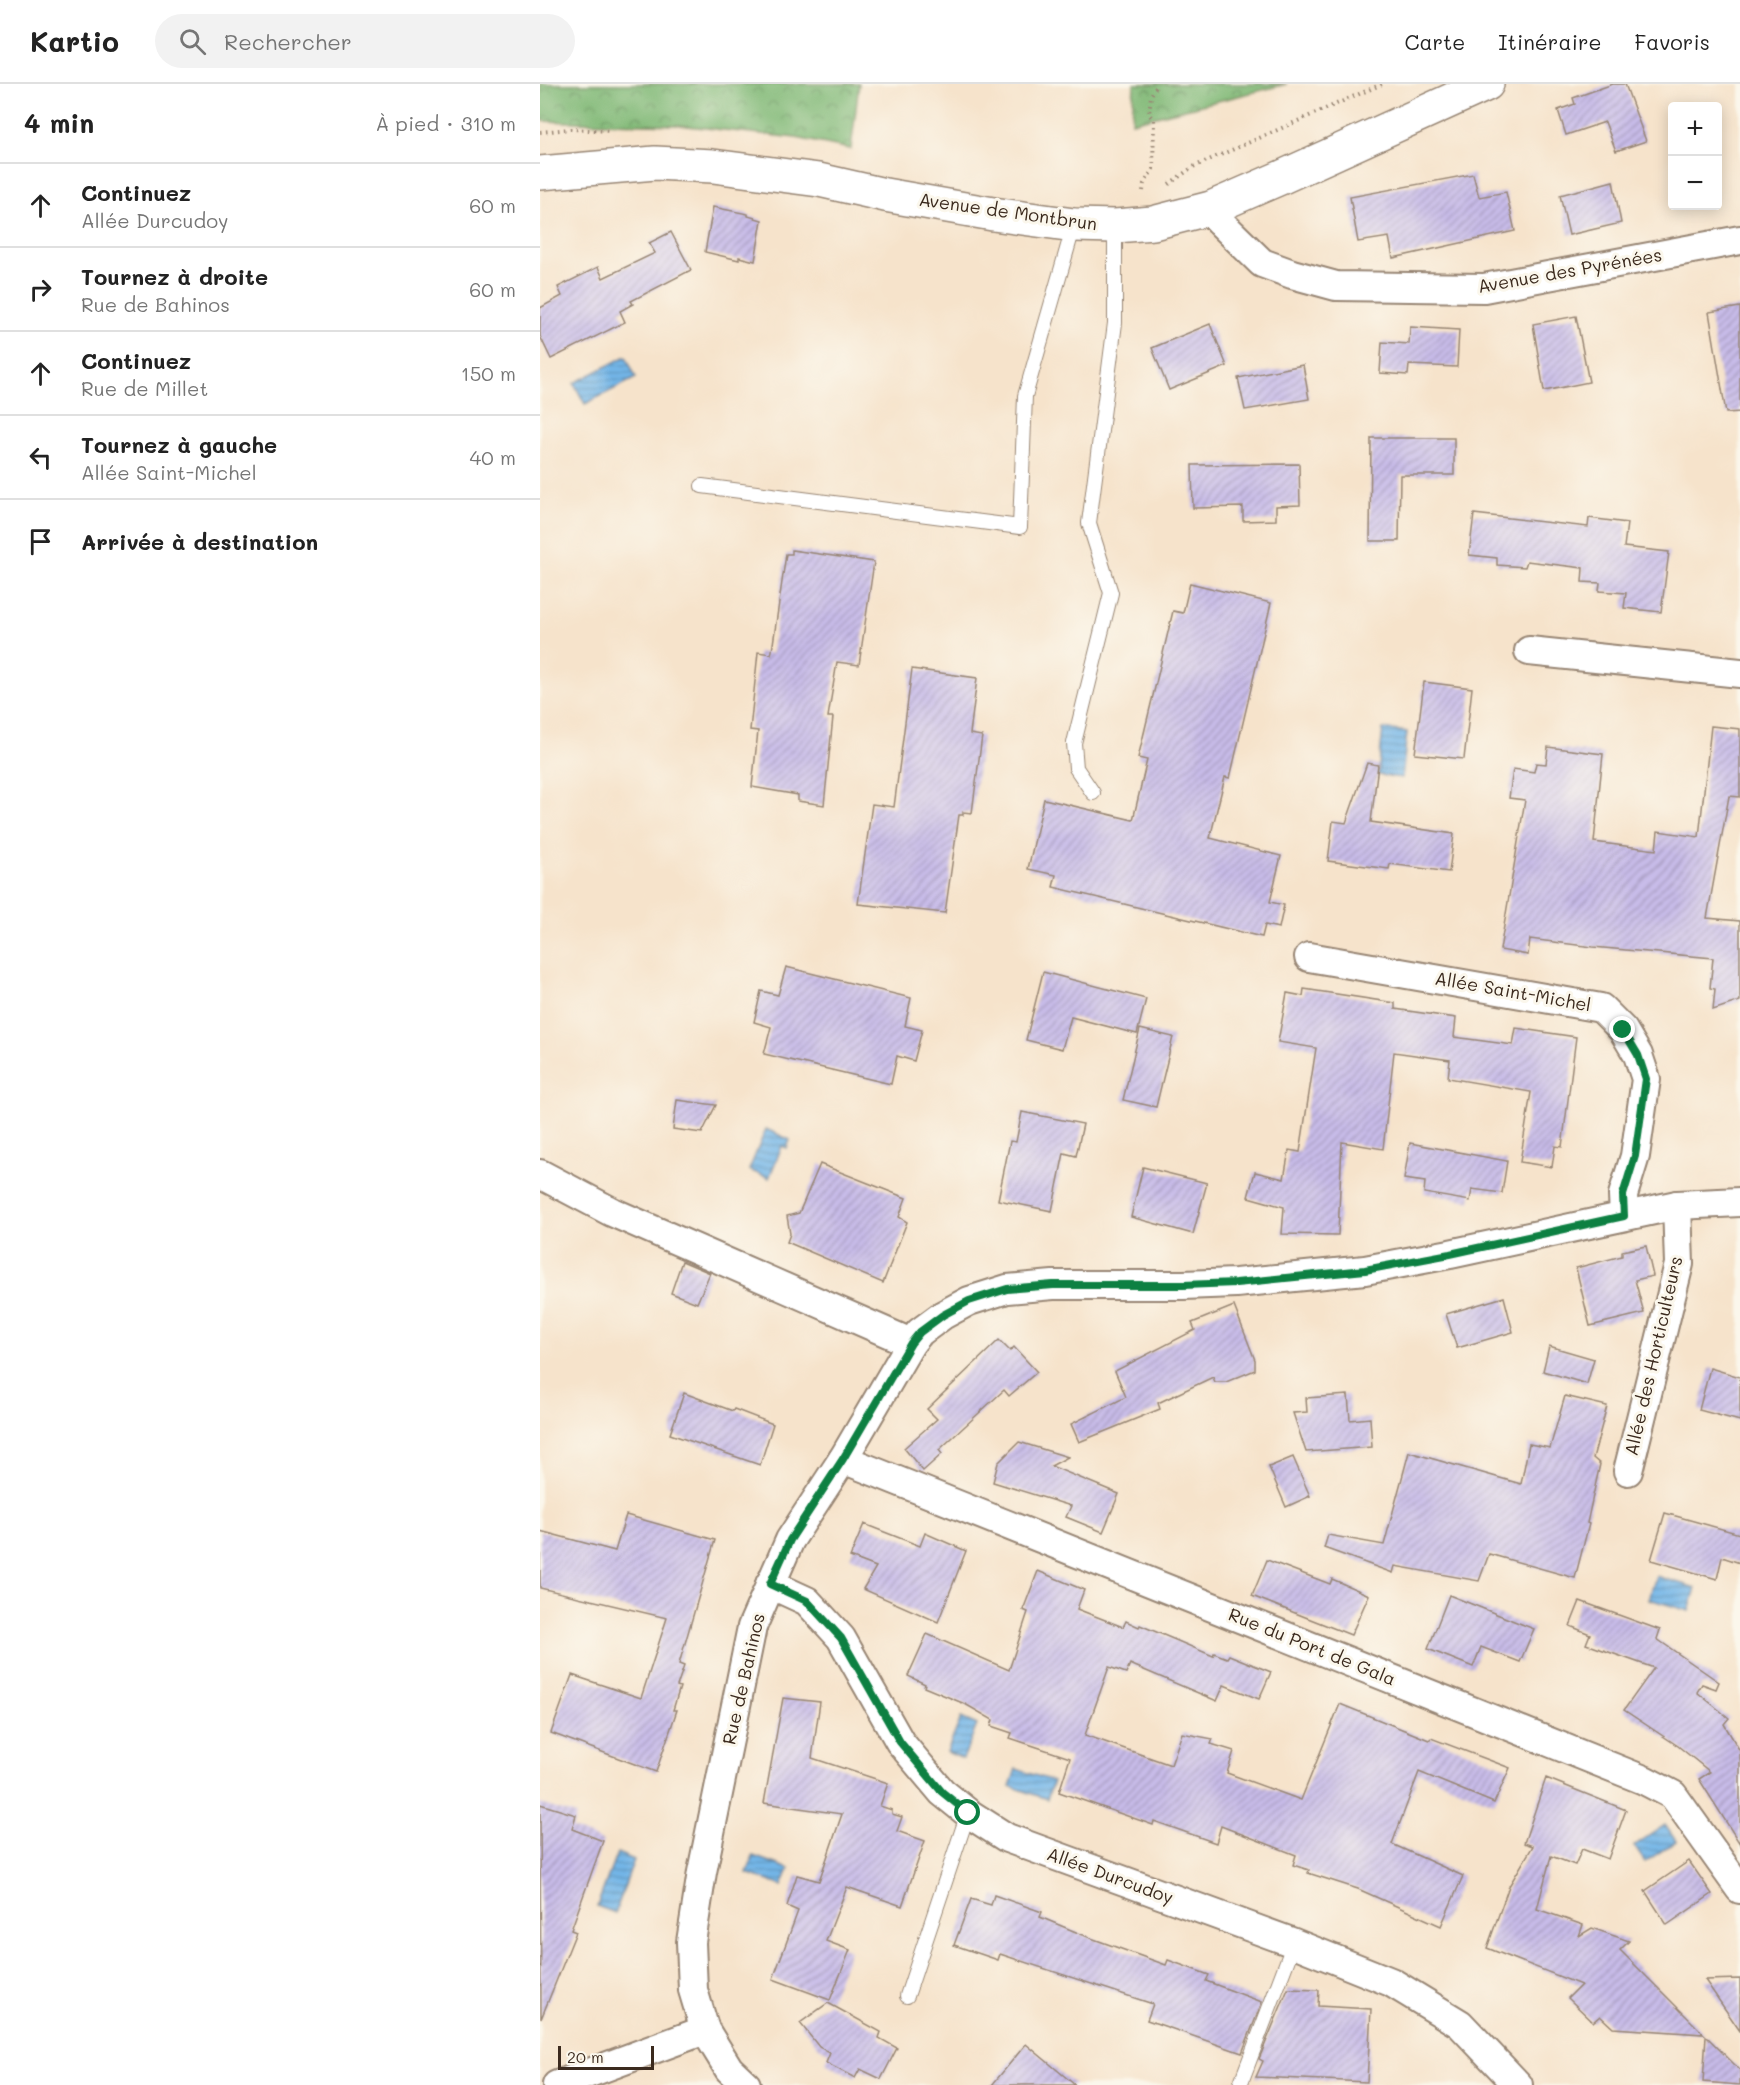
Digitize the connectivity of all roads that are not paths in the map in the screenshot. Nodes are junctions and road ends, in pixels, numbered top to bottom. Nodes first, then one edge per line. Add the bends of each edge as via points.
1 (1487, 84) edge
2 (540, 173) edge
3 (1211, 208) junction
4 (1074, 225) junction
5 (1115, 226) junction
6 (1740, 240) edge
7 (702, 486) dead end
8 (1528, 651) dead end
9 (1740, 673) edge
10 (1093, 793) dead end
11 (1308, 957) dead end
12 (540, 1174) edge
13 (1740, 1202) edge
14 (1677, 1205) junction
15 (1624, 1216) junction
16 (911, 1343) junction
17 (843, 1459) junction
18 (1628, 1471) dead end
19 (770, 1584) junction
20 (968, 1813) junction
21 (1740, 1889) edge
22 (1294, 1943) junction
23 (907, 1996) dead end
24 (705, 2030) junction
25 (557, 2085) edge
26 (746, 2085) edge
27 (1240, 2085) edge
28 (1518, 2085) edge

1 - 3 street, Avenue de Montbrun
2 - 4 street, Avenue de Montbrun via 655,163 713,166 819,180 885,195
3 - 5 street, Avenue de Montbrun via 1153,223
3 - 6 street, Avenue des Pyrénées via 1218,220 1263,263 1336,286 1484,288
4 - 5 street, Avenue de Montbrun
4 - 7 lane via 1025,396 1020,527
5 - 10 lane via 1115,323 1089,523 1111,593 1074,743 1076,768
8 - 9 street
11 - 15 street, Allée Saint-Michel via 1601,1008 1623,1030 1646,1079 1635,1156 1623,1195
12 - 16 street via 612,1212
13 - 14 street, Rue de Bahinos
14 - 15 street, Rue de Bahinos
14 - 18 street, Allée des Horticulteurs via 1679,1264
15 - 16 street, Rue de Bahinos via 1365,1270 1236,1283 1007,1289 969,1301 943,1315
16 - 17 street, Rue de Bahinos
17 - 19 street, Rue de Bahinos via 790,1540
17 - 21 street, Rue du Port de Gala via 1644,1780 1673,1795
19 - 20 street, Allée Durcudoy via 807,1601 841,1638 900,1742 942,1792
19 - 24 street, Rue de Bahinos via 752,1627 691,1942 693,1990
20 - 22 street, Allée Durcudoy via 1007,1838
20 - 23 lane
22 - 27 lane
22 - 28 street, Allée Durcudoy via 1391,1982 1460,2024
24 - 25 street
24 - 26 street, Rue de Bahinos via 729,2069

